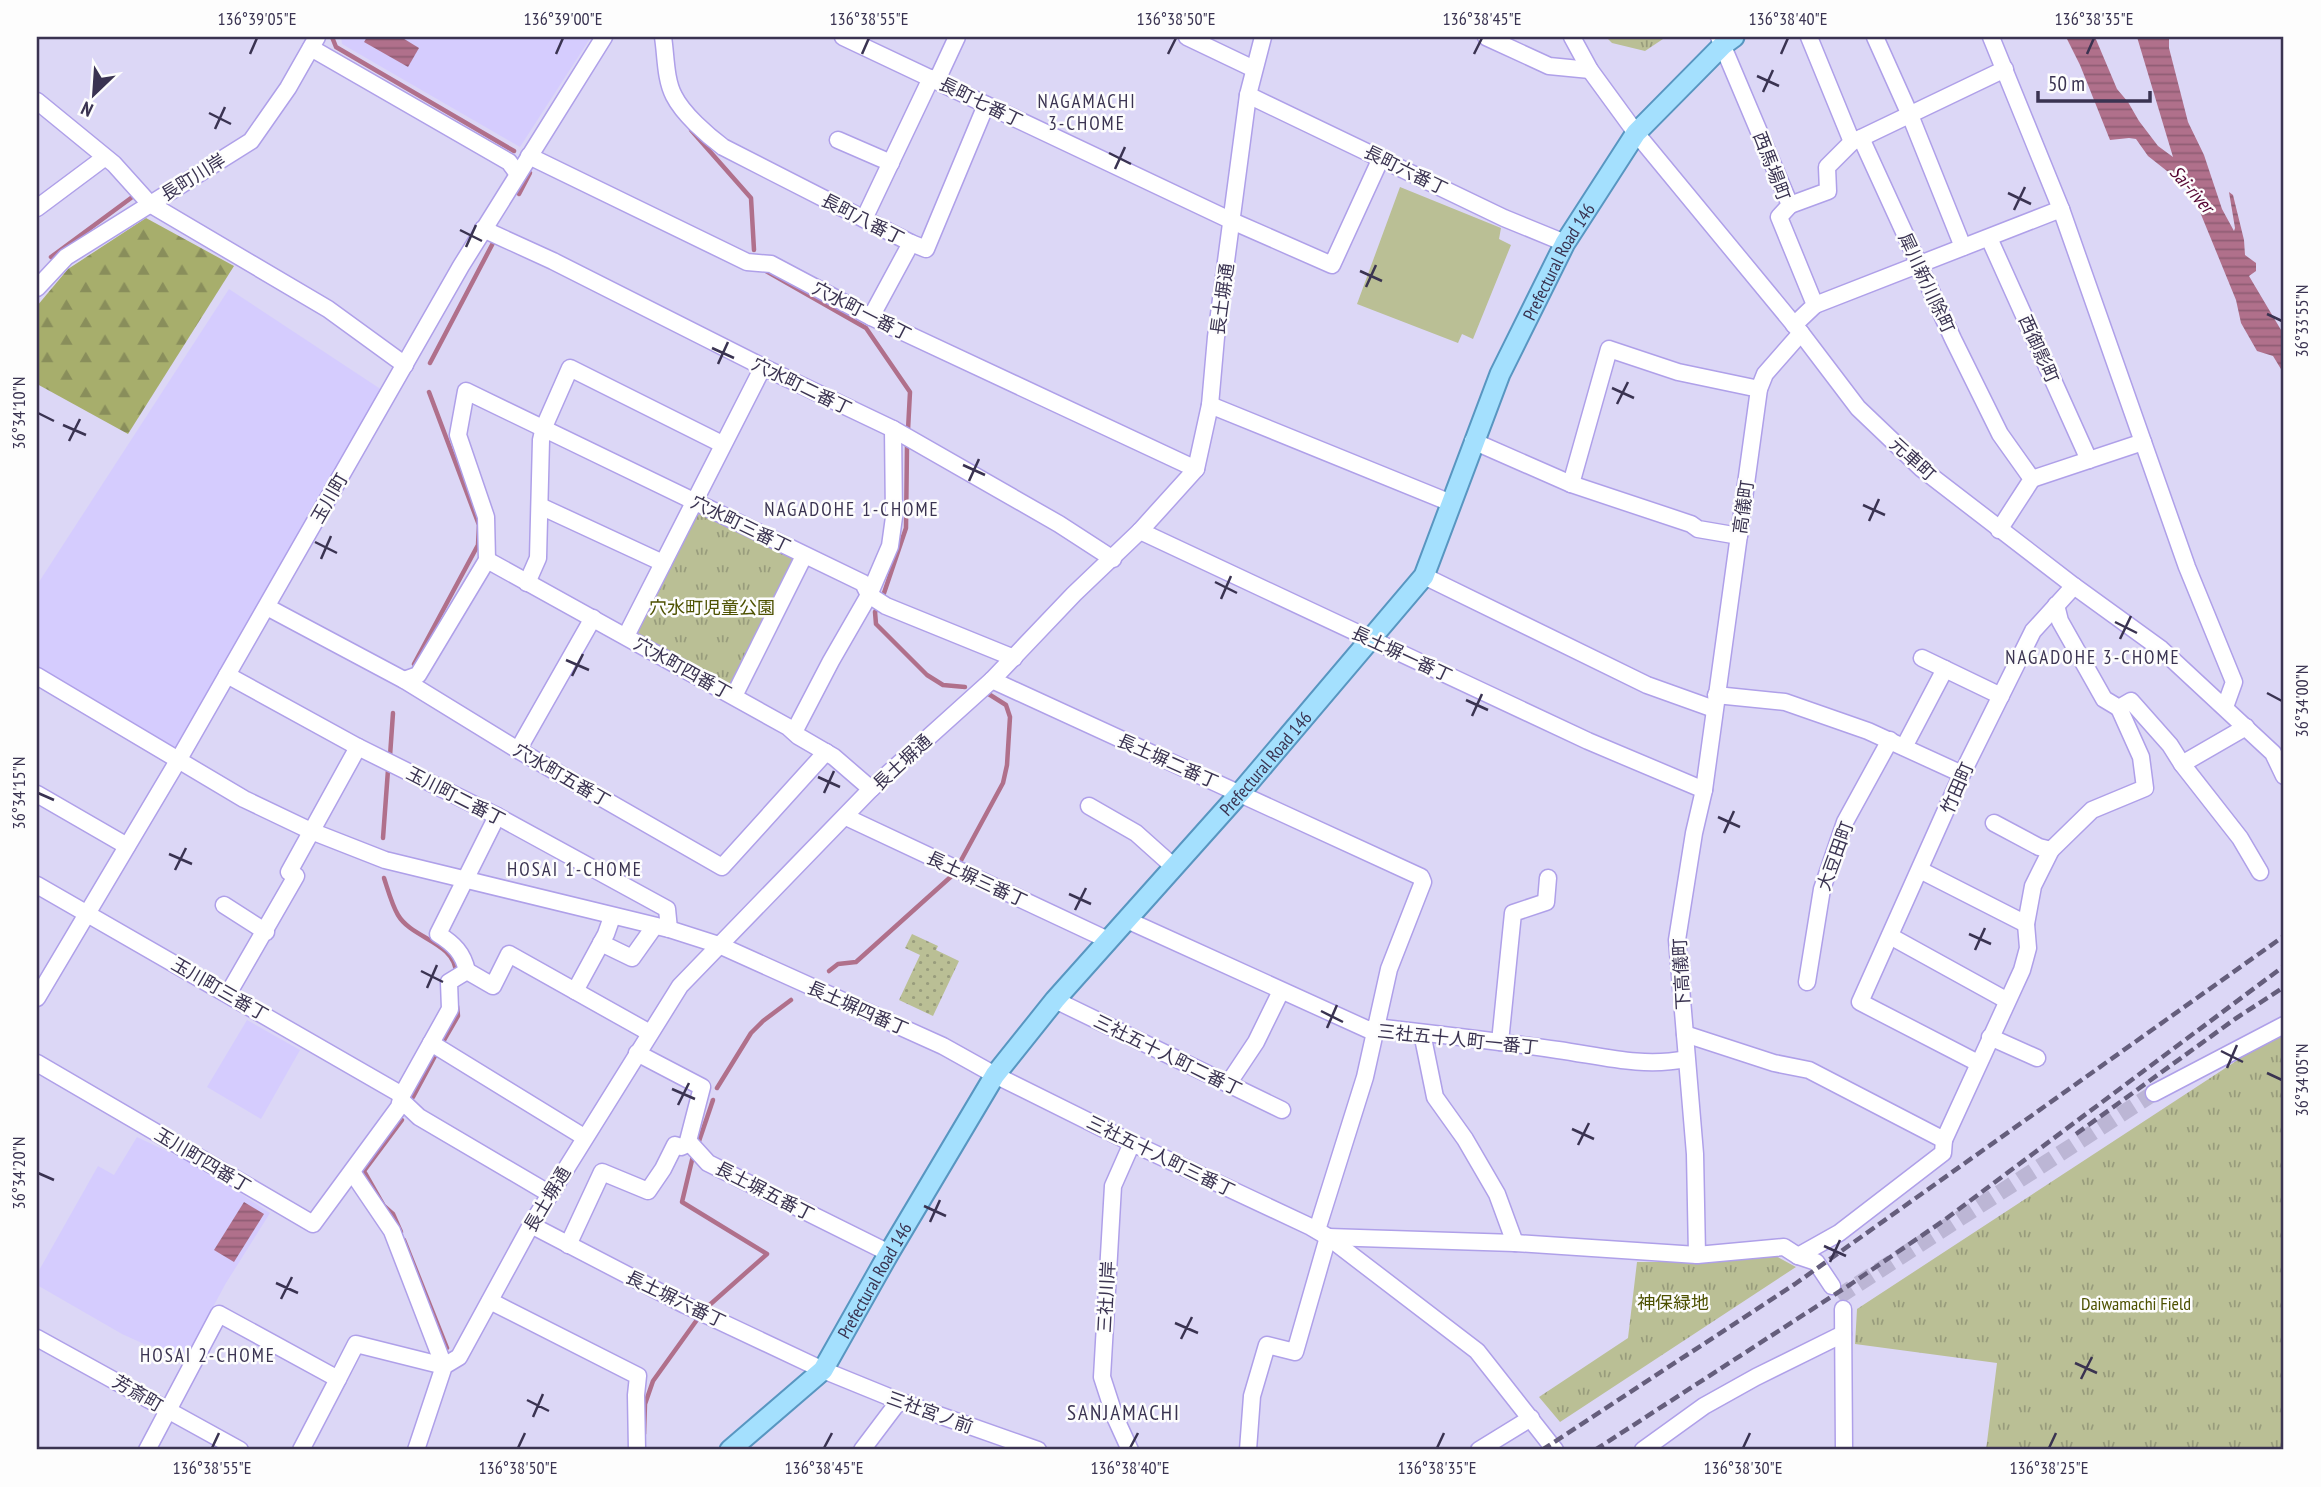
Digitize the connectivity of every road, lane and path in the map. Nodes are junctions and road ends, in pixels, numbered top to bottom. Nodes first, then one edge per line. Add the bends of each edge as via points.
1 (604, 37) edge
2 (663, 37) edge
3 (843, 37) edge
4 (957, 37) edge
5 (1187, 37) edge
6 (1263, 37) edge
7 (1486, 37) edge
8 (1572, 37) edge
9 (1809, 37) edge
10 (1875, 37) edge
11 (1991, 37) edge
12 (1725, 40) edge
13 (314, 42) edge
14 (1254, 69) junction
15 (2005, 69) junction
16 (1590, 70) junction
17 (934, 79) junction
18 (1248, 95) junction
19 (37, 101) edge
20 (986, 105) junction
21 (1910, 115) junction
22 (1636, 133) junction
23 (838, 140) dead end
24 (1856, 140) junction
25 (529, 156) junction
26 (104, 158) junction
27 (1381, 158) junction
28 (891, 163) junction
29 (518, 174) junction
30 (150, 204) junction
31 (1790, 205) junction
32 (37, 208) edge
33 (2061, 209) junction
34 (864, 219) junction
35 (1232, 221) junction
36 (483, 229) junction
37 (1989, 238) junction
38 (911, 243) junction
39 (1565, 243) junction
40 (1963, 247) junction
41 (1918, 264) junction
42 (37, 288) edge
43 (1815, 304) junction
44 (871, 317) junction
45 (1798, 329) junction
46 (405, 365) junction
47 (763, 367) junction
48 (1759, 389) junction
49 (1210, 405) junction
50 (544, 427) junction
51 (893, 429) junction
52 (1474, 441) junction
53 (2143, 442) junction
54 (722, 444) junction
55 (2089, 460) junction
56 (1196, 469) junction
57 (2032, 479) junction
58 (1571, 484) junction
59 (695, 502) junction
60 (1451, 503) junction
61 (540, 506) junction
62 (1999, 530) junction
63 (1140, 531) junction
64 (1739, 536) junction
65 (804, 556) junction
66 (1113, 559) junction
67 (486, 560) junction
68 (663, 563) junction
69 (1424, 576) junction
70 (527, 583) junction
71 (2074, 586) junction
72 (869, 595) junction
73 (2056, 605) junction
74 (267, 607) junction
75 (593, 618) junction
76 (626, 636) junction
77 (1371, 639) junction
78 (1014, 658) junction
79 (1922, 658) dead end
80 (1945, 669) junction
81 (227, 675) junction
82 (37, 676) edge
83 (404, 680) junction
84 (992, 680) junction
85 (734, 696) junction
86 (2001, 696) junction
87 (1715, 702) junction
88 (2225, 707) junction
89 (2119, 708) junction
90 (2246, 727) junction
91 (794, 732) junction
92 (1897, 743) junction
93 (358, 747) junction
94 (518, 750) junction
95 (826, 751) junction
96 (179, 759) junction
97 (2182, 764) junction
98 (1962, 775) junction
99 (2284, 776) edge
100 (871, 789) junction
101 (1704, 790) junction
102 (1240, 793) junction
103 (37, 794) edge
104 (1089, 806) dead end
105 (497, 816) junction
106 (846, 817) junction
107 (1994, 823) dead end
108 (310, 831) junction
109 (127, 846) junction
110 (2051, 850) junction
111 (1174, 867) junction
112 (1920, 870) junction
113 (2260, 872) dead end
114 (1548, 878) dead end
115 (466, 880) junction
116 (37, 885) edge
117 (223, 905) dead end
118 (88, 913) junction
119 (612, 916) junction
120 (1127, 920) junction
121 (2026, 924) junction
122 (662, 928) junction
123 (266, 932) junction
124 (1890, 936) junction
125 (1108, 940) junction
126 (601, 943) junction
127 (719, 945) junction
128 (460, 975) junction
129 (1807, 982) dead end
130 (575, 991) junction
131 (1281, 991) junction
132 (228, 994) junction
133 (37, 998) edge
134 (1055, 1000) junction
135 (2006, 1000) junction
136 (2284, 1025) edge
137 (1375, 1027) junction
138 (1422, 1032) junction
139 (650, 1033) junction
140 (1685, 1034) junction
141 (1990, 1037) junction
142 (1500, 1042) junction
143 (431, 1043) junction
144 (637, 1053) junction
145 (2037, 1058) dead end
146 (1686, 1059) junction
147 (37, 1063) edge
148 (1978, 1063) junction
149 (995, 1075) junction
150 (1228, 1084) junction
151 (2154, 1093) tunnel mouth
152 (402, 1098) junction
153 (1282, 1110) dead end
154 (584, 1137) junction
155 (1944, 1140) junction
156 (690, 1143) junction
157 (1132, 1143) junction
158 (352, 1172) junction
159 (550, 1194) junction
160 (531, 1225) junction
161 (1323, 1233) junction
162 (1515, 1243) junction
163 (568, 1245) junction
164 (889, 1253) junction
165 (1697, 1255) junction
166 (1798, 1256) junction
167 (1832, 1286) dead end
168 (489, 1301) junction
169 (1843, 1309) dead end
170 (1843, 1334) junction
171 (37, 1338) edge
172 (444, 1366) junction
173 (823, 1370) junction
174 (338, 1378) junction
175 (899, 1401) junction
176 (167, 1410) junction
177 (1531, 1418) junction
178 (1006, 1445) edge
179 (146, 1450) edge
180 (240, 1450) edge
181 (301, 1450) edge
182 (416, 1450) edge
183 (637, 1450) edge
184 (730, 1450) edge
185 (862, 1450) edge
186 (1038, 1450) edge
187 (1130, 1450) edge
188 (1248, 1450) edge
189 (1479, 1450) edge
190 (1555, 1450) edge
191 (1643, 1450) edge
192 (1844, 1450) edge

1 - 25 street, 玉川町
2 - 34 street, 長町八番丁 via 674,97 704,132 723,147
3 - 17 street, 長町七番丁
4 - 17 street
5 - 14 street
6 - 14 street, 長土塀通
7 - 16 street via 1549,66
8 - 16 street, 元車町
9 - 24 street, 犀川新川除町
10 - 21 street
11 - 15 street
12 - 22 main road, Prefectural Road 146
12 - 31 street, 西馬場町
13 - 29 street via 509,162
13 - 30 street, 長町川岸 via 251,141
14 - 18 street, 長土塀通
15 - 21 street
15 - 33 street
16 - 22 street, 元車町
17 - 20 street, 長町七番丁
17 - 28 street
18 - 27 street, 長町六番丁
18 - 35 street, 長土塀通
19 - 26 street
20 - 35 street, 長町七番丁
20 - 38 street via 926,249
21 - 24 street
21 - 40 street
22 - 39 main road, Prefectural Road 146
22 - 45 street, 元車町
23 - 28 street
24 - 31 street via 1827,167 1828,191
24 - 41 street, 犀川新川除町
25 - 29 street, 玉川町
25 - 44 street, 穴水町一番丁 via 747,262 771,264
26 - 30 street
26 - 32 street
27 - 35 street, 長町七番丁 via 1332,265
27 - 39 street, 長町六番丁
28 - 34 street
29 - 36 street, 玉川町
30 - 42 street, 長町川岸 via 66,257
30 - 46 street via 328,309
31 - 43 street, 西馬場町 via 1779,218
33 - 37 street
33 - 53 street
34 - 38 street, 長町八番丁
35 - 49 street, 長土塀通
36 - 46 street, 玉川町
36 - 47 street, 穴水町二番丁
37 - 40 street
37 - 55 street, 西御影町
38 - 44 street
39 - 52 main road, Prefectural Road 146 via 1500,374
40 - 41 street
41 - 43 street
41 - 57 street, 犀川新川除町 via 2000,434
43 - 45 street
44 - 56 street, 穴水町一番丁
45 - 48 street, 高儀町
45 - 62 street, 元車町 via 1858,408 1922,469
46 - 74 street, 玉川町
47 - 51 street, 穴水町二番丁
47 - 54 street
48 - 58 street via 1678,372 1609,349
48 - 64 street, 高儀町
49 - 56 street, 長土塀通
49 - 60 street
50 - 54 street via 570,368
50 - 59 street, 穴水町三番丁
50 - 61 street
50 - 67 street, 穴水町三番丁 via 466,391 457,435 486,517
51 - 66 street, 穴水町二番丁
51 - 72 street via 890,546
52 - 58 street
52 - 60 main road, Prefectural Road 146
53 - 55 street
53 - 88 street via 2234,682
54 - 59 street
55 - 57 street
56 - 63 street, 長土塀通
57 - 62 street
58 - 64 street via 1698,530
59 - 65 street, 穴水町三番丁
59 - 68 street
60 - 69 main road, Prefectural Road 146
61 - 68 street
61 - 70 street via 538,558
62 - 71 street, 元車町
63 - 66 street, 長土塀通
63 - 77 street, 長土塀一番丁
64 - 87 street, 高儀町
65 - 72 street, 穴水町三番丁 via 863,583
65 - 85 street
66 - 78 street, 長土塀通
67 - 70 street, 穴水町四番丁
67 - 83 street via 418,675
68 - 76 street
69 - 77 main road, Prefectural Road 146
69 - 87 street via 1647,685
70 - 75 street, 穴水町四番丁
71 - 73 street, 竹田町
71 - 88 street, 元車町 via 2161,649
72 - 78 street, 穴水町三番丁
72 - 91 street
73 - 86 street, 竹田町 via 2033,631
73 - 89 street via 2060,621 2104,699
74 - 81 street, 玉川町
74 - 83 street, 穴水町五番丁
75 - 76 street, 穴水町四番丁
75 - 94 street
76 - 85 street, 穴水町四番丁
77 - 101 street, 長土塀一番丁
77 - 102 main road, Prefectural Road 146
78 - 84 street, 長土塀通
79 - 80 street
80 - 86 street
80 - 92 street, 大豆田町
81 - 93 street, 玉川町二番丁
81 - 96 street, 玉川町
82 - 96 street, 長土塀四番丁
83 - 94 street, 穴水町五番丁
84 - 100 street, 長土塀通
84 - 102 street, 長土塀二番丁
85 - 91 street, 穴水町四番丁
86 - 98 street, 竹田町
87 - 92 street via 1785,702
87 - 101 street, 下高儀町
88 - 90 street, 元車町
89 - 97 street via 2131,701
89 - 110 street via 2141,757 2145,788 2092,810
90 - 97 street
90 - 99 street, 元車町 via 2273,754
91 - 95 street, 穴水町四番丁
92 - 98 street
92 - 129 street, 大豆田町 via 1846,822 1820,892
93 - 105 street, 玉川町二番丁
93 - 108 street
94 - 95 street, 穴水町五番丁 via 722,867
95 - 100 street, 穴水町四番丁
96 - 108 street, 長土塀四番丁 via 244,799
96 - 109 street, 玉川町
97 - 113 street via 2240,838
98 - 112 street, 竹田町
100 - 106 street, 長土塀通
101 - 140 street, 下高儀町 via 1677,940
102 - 111 main road, Prefectural Road 146
102 - 137 street, 長土塀二番丁 via 1421,877 1423,882 1389,969
103 - 109 street
104 - 111 street via 1136,833
105 - 115 street
105 - 122 street, 玉川町二番丁 via 667,909
106 - 125 street, 長土塀三番丁
106 - 127 street, 長土塀通
107 - 110 street
108 - 115 street, 長土塀四番丁 via 385,860
108 - 123 street via 289,872 296,877
109 - 118 street, 玉川町
110 - 121 street via 2033,886
111 - 120 main road, Prefectural Road 146
112 - 121 street
112 - 124 street, 竹田町
114 - 142 street via 1546,902 1513,913
115 - 119 street, 長土塀四番丁
115 - 128 street via 438,934 464,959
116 - 118 street, 玉川町三番丁
117 - 123 street
118 - 132 street, 玉川町三番丁
118 - 133 street, 玉川町
119 - 122 street, 長土塀四番丁
119 - 126 street
120 - 125 main road, Prefectural Road 146
120 - 131 street, 三社五十人町一番丁
121 - 135 street via 2028,948
122 - 126 street via 632,958
122 - 127 street, 長土塀四番丁
123 - 132 street
124 - 135 street
124 - 148 street, 竹田町 via 1860,1002
125 - 134 main road, Prefectural Road 146
126 - 130 street
127 - 139 street, 長土塀通 via 680,986
127 - 149 street, 長土塀四番丁 via 943,1046
128 - 130 street via 493,986 509,954
128 - 143 street via 449,982 450,1009
130 - 139 street
131 - 137 street, 三社五十人町一番丁 via 1358,1026
131 - 150 street via 1256,1042
132 - 152 street, 玉川町三番丁
134 - 149 main road, Prefectural Road 146
134 - 150 street, 三社五十人町二番丁
135 - 141 street
136 - 151 street
137 - 138 street, 三社五十人町一番丁
137 - 161 street
138 - 142 street, 三社五十人町一番丁
138 - 162 street via 1435,1097 1497,1194
139 - 144 street, 長土塀通
140 - 146 street, 下高儀町
140 - 155 street via 1810,1070
141 - 145 street
141 - 148 street
142 - 146 street, 三社五十人町一番丁 via 1614,1060 1664,1063
143 - 152 street
143 - 154 street
144 - 154 street, 長土塀通
144 - 156 street via 702,1087
146 - 165 street, 下高儀町 via 1695,1154
147 - 158 street, 玉川町四番丁 via 313,1224
148 - 155 street
149 - 157 street, 三社五十人町三番丁
149 - 164 main road, Prefectural Road 146
150 - 153 street, 三社五十人町二番丁
152 - 158 street
152 - 159 street, 玉川町三番丁 via 419,1117
154 - 159 street, 長土塀通
155 - 166 street via 1943,1153 1839,1233
156 - 163 street via 675,1145 648,1191 602,1172
156 - 164 street, 長土塀五番丁 via 708,1163
157 - 161 street, 三社五十人町三番丁
157 - 187 street, 三社川岸 via 1113,1186 1102,1377
158 - 172 street via 393,1231
159 - 160 street, 長土塀通
160 - 163 street, 長土塀六番丁
160 - 168 street, 長土塀通
161 - 162 street
161 - 177 street via 1477,1351
161 - 188 street via 1295,1352 1267,1345 1252,1396
162 - 165 street
163 - 173 street, 長土塀六番丁
164 - 173 main road, Prefectural Road 146
165 - 166 street via 1784,1247
166 - 167 street via 1815,1262
168 - 172 street, 長土塀通 via 459,1357
168 - 183 street via 638,1376
169 - 170 street
170 - 191 street via 1704,1406
170 - 192 street
171 - 176 street, 芳斎町
172 - 174 street via 356,1343
172 - 182 street, 長土塀通
173 - 175 street, 三社宮ノ前
173 - 184 main road, Prefectural Road 146
174 - 176 street via 219,1314
174 - 181 street
175 - 178 street, 三社宮ノ前
175 - 185 street
176 - 179 street
176 - 180 street, 芳斎町
177 - 189 street
177 - 190 street
178 - 186 street, 三社宮ノ前

